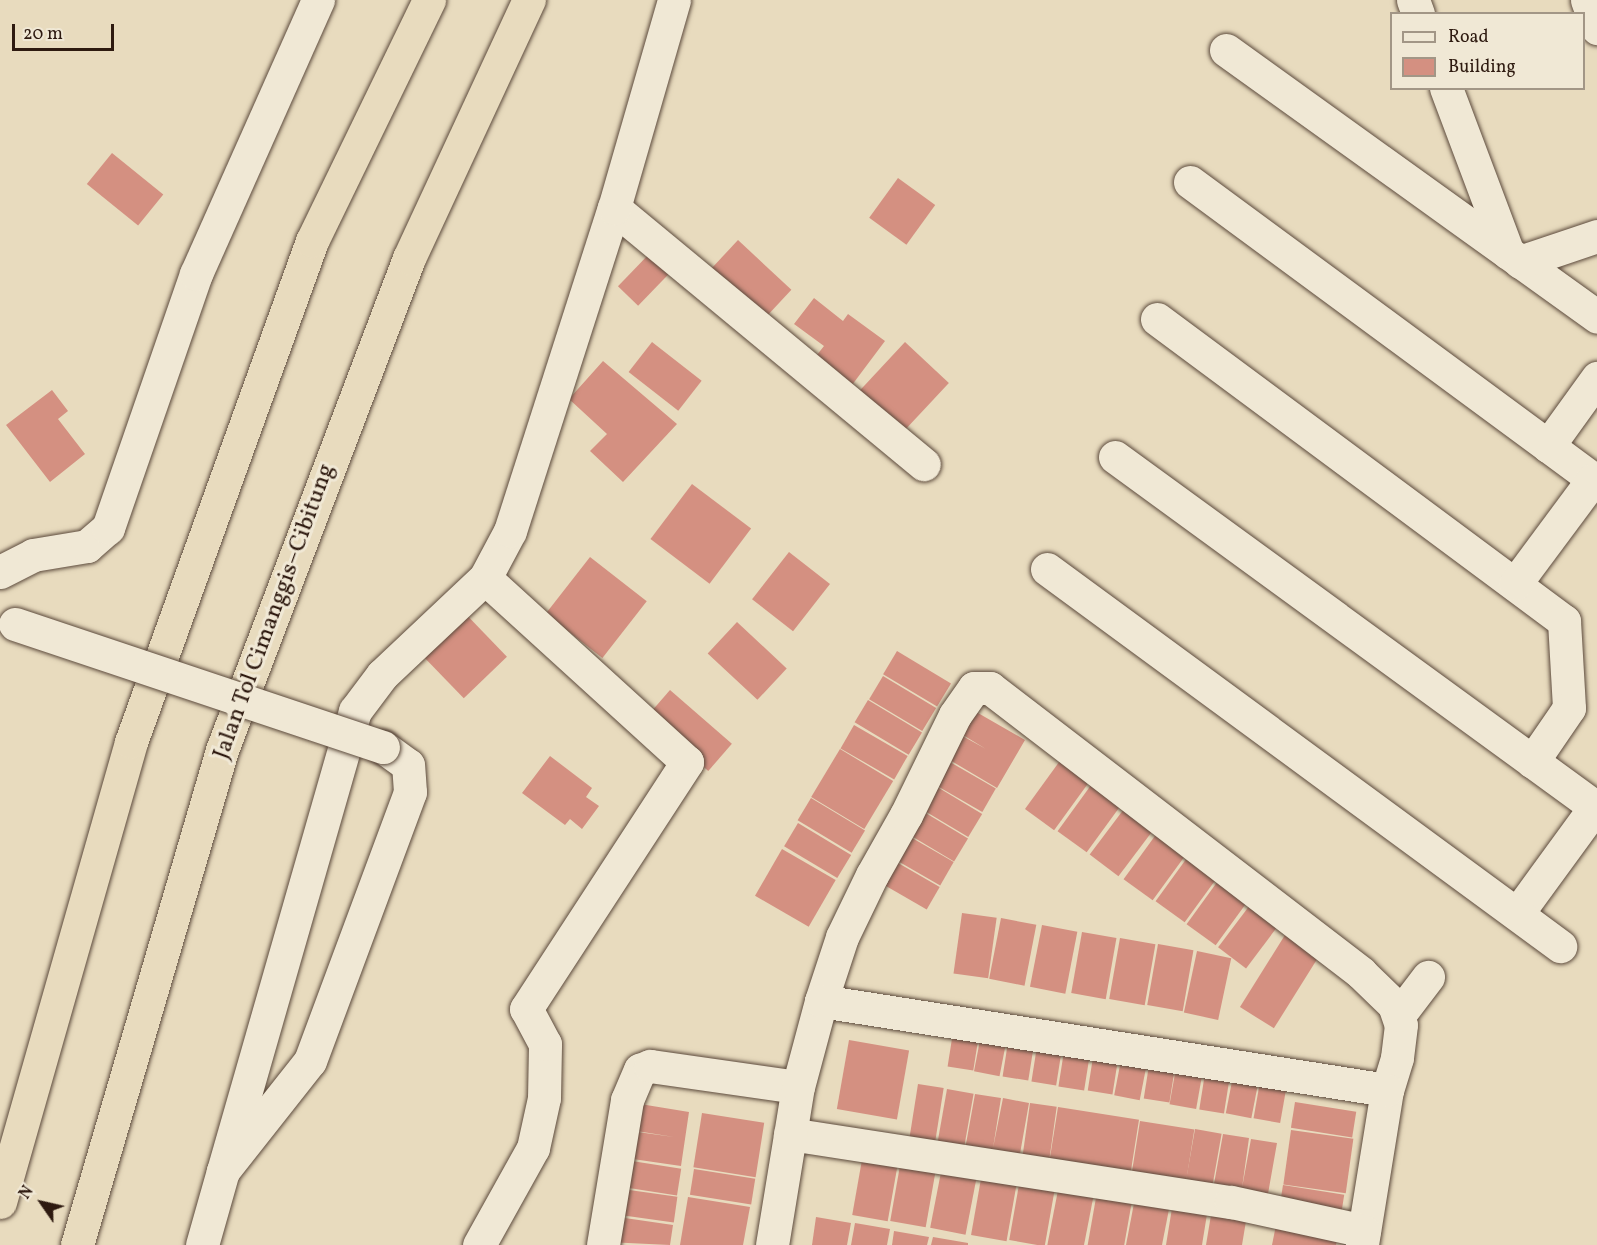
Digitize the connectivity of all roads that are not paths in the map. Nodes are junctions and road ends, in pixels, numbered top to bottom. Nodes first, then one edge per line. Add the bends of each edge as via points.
1 (318, 0) edge
2 (429, 0) edge
3 (529, 0) edge
4 (674, 0) edge
5 (1587, 0) edge
6 (1597, 28) edge
7 (1226, 50) dead end
8 (1447, 90) edge
9 (1190, 182) dead end
10 (614, 208) junction
11 (1597, 236) edge
12 (1514, 257) junction
13 (1597, 317) edge
14 (1157, 319) dead end
15 (1597, 378) edge
16 (1548, 446) junction
17 (1115, 457) dead end
18 (924, 464) dead end
19 (1595, 481) edge
20 (1047, 569) dead end
21 (0, 572) edge
22 (485, 578) junction
23 (1515, 584) junction
24 (8, 622) edge
25 (1532, 762) junction
26 (1517, 914) junction
27 (1560, 946) dead end
28 (1428, 977) dead end
29 (822, 1002) junction
30 (1399, 1015) junction
31 (798, 1087) junction
32 (1387, 1090) junction
33 (790, 1134) junction
34 (223, 1171) junction
35 (0, 1202) edge
36 (1363, 1238) edge
37 (77, 1245) edge
38 (202, 1245) edge
39 (478, 1245) edge
40 (603, 1245) edge
41 (772, 1245) edge

1 - 21 street via 196,274 108,528 87,546 33,555
2 - 35 highway via 312,241 131,742
3 - 37 highway, Jalan Tol Cimanggis–Cibitung via 409,258 222,750
4 - 10 street
5 - 6 street
7 - 12 street
8 - 12 street
9 - 16 street
10 - 18 street
10 - 22 street via 510,531
11 - 12 street
12 - 13 street
14 - 23 street
15 - 16 street
16 - 19 street
17 - 25 street
19 - 23 street
20 - 26 street
22 - 34 street via 382,675 355,711
22 - 39 street via 687,762 526,1009 544,1044 544,1098 533,1148
23 - 25 street via 1564,621 1569,708
24 - 34 street, bridge via 383,747 408,765 410,792 310,1061
25 - 26 street via 1595,807
26 - 27 street
28 - 30 street
29 - 30 street via 842,937 955,715 974,688 990,688 1361,973 1386,995
29 - 31 street
29 - 32 street
30 - 32 street via 1397,1058
31 - 33 street
31 - 40 street via 650,1066 640,1070 627,1100
32 - 36 street
33 - 36 street via 1231,1203
33 - 41 street
34 - 38 street

